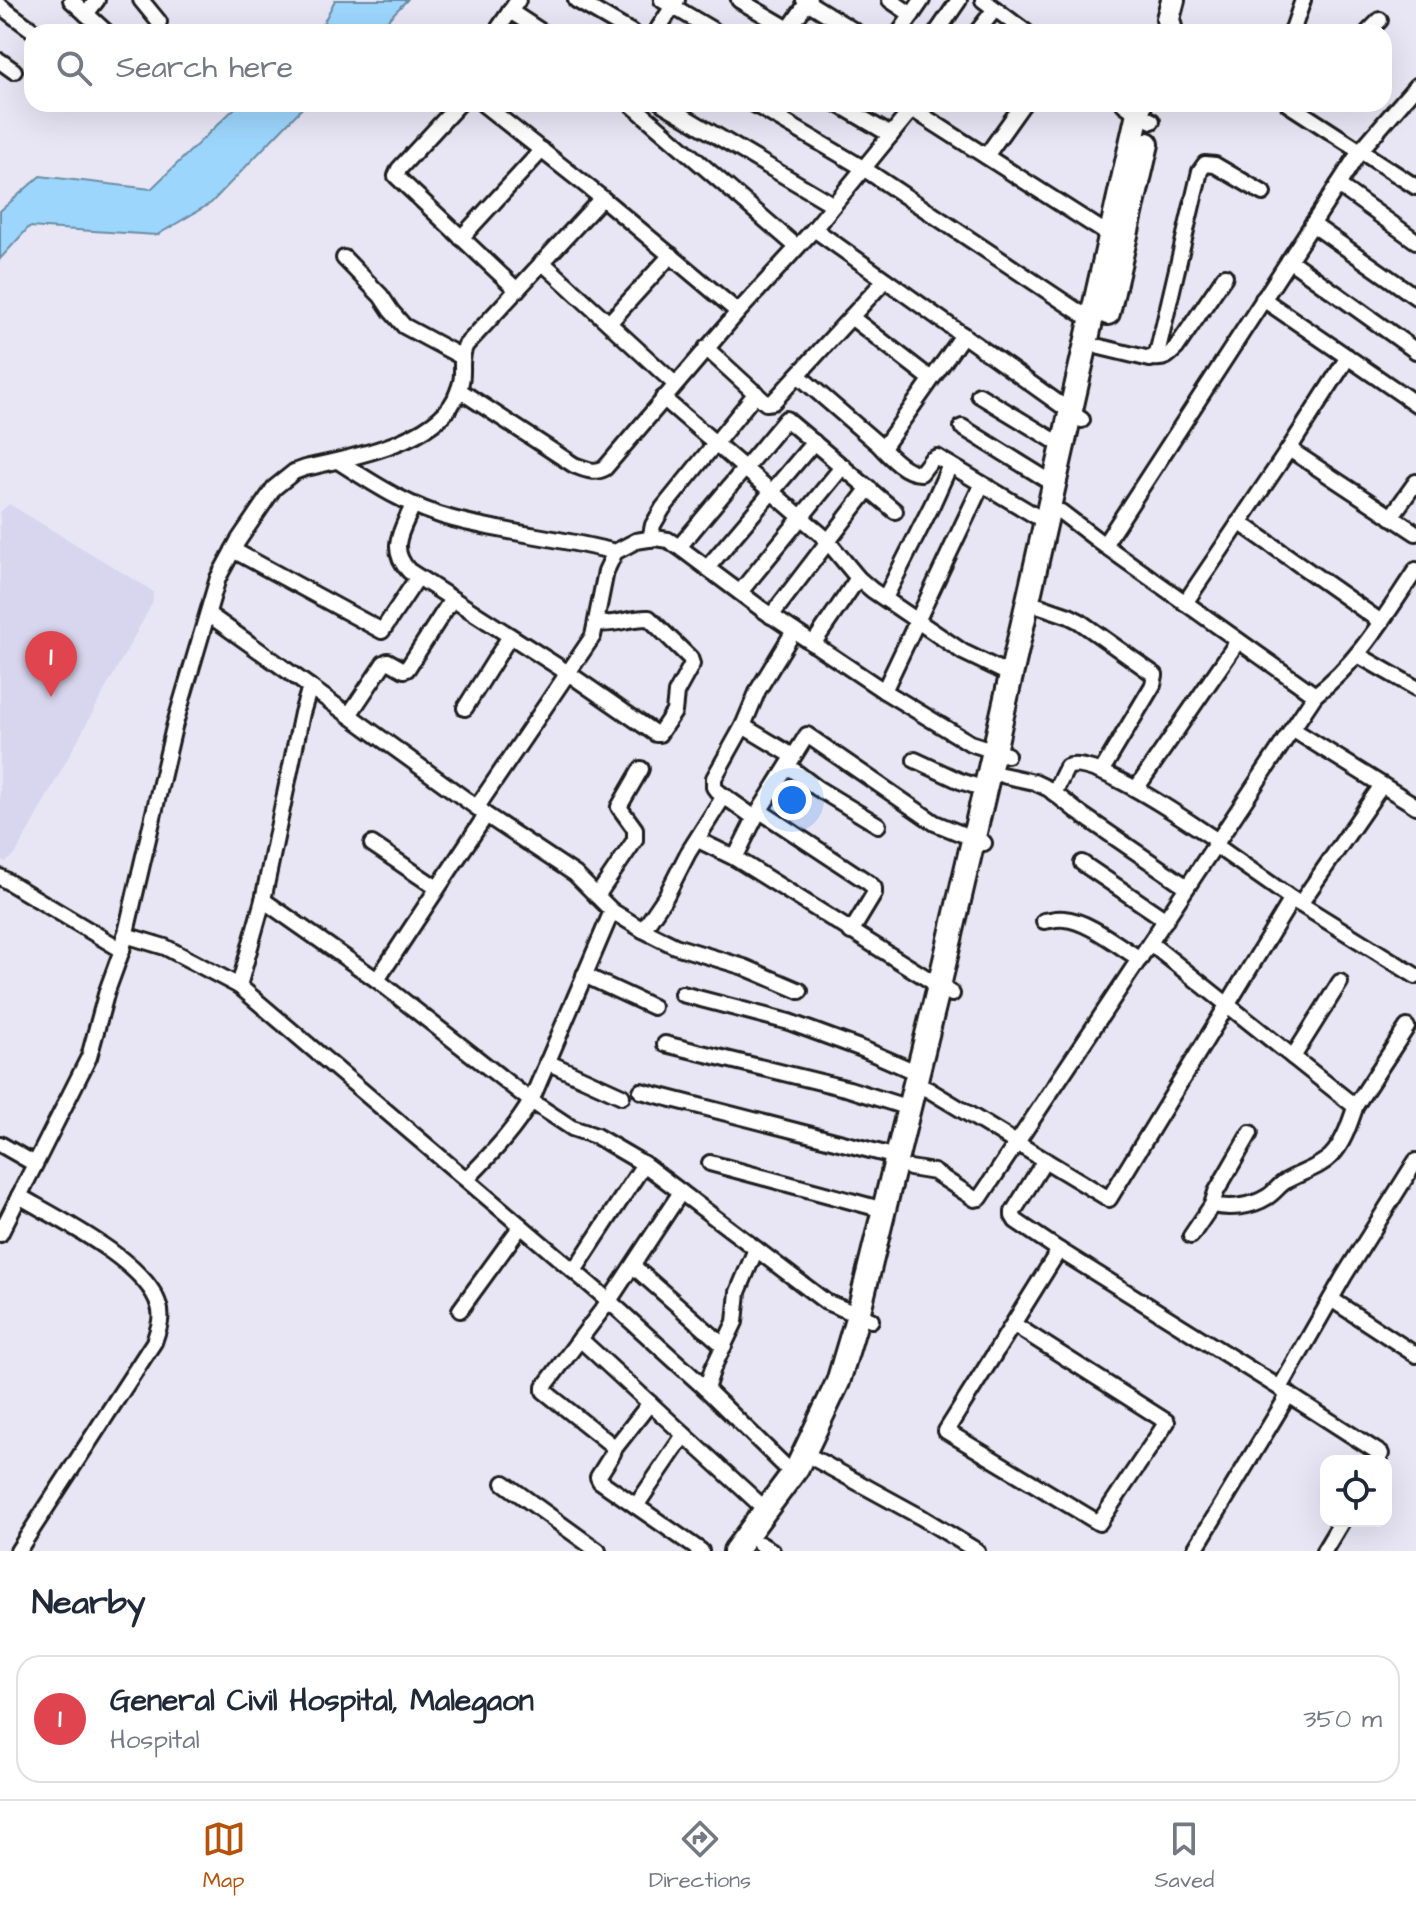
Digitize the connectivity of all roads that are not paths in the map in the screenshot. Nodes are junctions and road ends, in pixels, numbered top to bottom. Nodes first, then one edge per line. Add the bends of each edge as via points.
1 (71, 0) edge
2 (97, 0) edge
3 (141, 0) edge
4 (576, 0) edge
5 (739, 0) edge
6 (890, 0) edge
7 (922, 0) edge
8 (959, 0) edge
9 (1303, 0) edge
10 (807, 1) edge
11 (670, 2) edge
12 (989, 4) edge
13 (0, 6) edge
14 (514, 6) edge
15 (86, 14) junction
16 (912, 15) junction
17 (1380, 20) dead end
18 (159, 22) dead end
19 (24, 24) edge
20 (97, 24) edge
21 (502, 24) edge
22 (533, 24) edge
23 (617, 24) edge
24 (660, 24) edge
25 (704, 24) edge
26 (781, 24) edge
27 (794, 24) edge
28 (843, 24) edge
29 (906, 24) edge
30 (942, 24) edge
31 (980, 24) edge
32 (1015, 24) edge
33 (1295, 24) edge
34 (1376, 24) edge
35 (0, 61) edge
36 (14, 71) dead end
37 (1416, 86) edge
38 (452, 112) edge
39 (493, 112) edge
40 (640, 112) edge
41 (677, 112) edge
42 (768, 112) edge
43 (852, 112) edge
44 (908, 112) edge
45 (921, 112) edge
46 (1017, 112) edge
47 (1141, 112) edge
48 (1305, 112) edge
49 (891, 135) junction
50 (542, 150) junction
51 (1360, 151) junction
52 (986, 156) junction
53 (863, 168) junction
54 (1338, 185) junction
55 (1416, 187) edge
56 (1263, 193) dead end
57 (602, 198) junction
58 (832, 204) junction
59 (1312, 224) junction
60 (814, 229) junction
61 (461, 238) junction
62 (1117, 240) junction
63 (1416, 241) edge
64 (797, 247) junction
65 (671, 255) junction
66 (344, 258) dead end
67 (1289, 260) junction
68 (542, 262) junction
69 (1225, 276) dead end
70 (885, 280) junction
71 (517, 290) junction
72 (1416, 297) edge
73 (1263, 299) junction
74 (738, 312) junction
75 (851, 317) junction
76 (1091, 320) junction
77 (609, 323) junction
78 (963, 335) junction
79 (1100, 347) junction
80 (706, 348) junction
81 (1416, 351) edge
82 (462, 357) junction
83 (1348, 357) junction
84 (1154, 358) junction
85 (798, 375) junction
86 (931, 379) junction
87 (675, 384) junction
88 (459, 390) junction
89 (756, 393) junction
90 (979, 395) dead end
91 (663, 398) junction
92 (1416, 404) edge
93 (1076, 415) junction
94 (962, 427) dead end
95 (814, 442) junction
96 (715, 443) junction
97 (1063, 446) junction
98 (883, 448) junction
99 (1289, 449) junction
100 (338, 461) junction
101 (950, 465) junction
102 (843, 466) junction
103 (745, 469) junction
104 (1416, 482) edge
105 (982, 484) junction
106 (1054, 484) junction
107 (869, 488) junction
108 (773, 493) junction
109 (413, 505) junction
110 (895, 511) dead end
111 (800, 517) junction
112 (1054, 517) junction
113 (1391, 517) junction
114 (1239, 522) junction
115 (1416, 533) edge
116 (650, 539) junction
117 (828, 541) junction
118 (1104, 545) junction
119 (679, 547) junction
120 (233, 550) junction
121 (615, 552) junction
122 (707, 568) junction
123 (1416, 570) edge
124 (418, 577) junction
125 (858, 578) junction
126 (1411, 586) edge
127 (740, 592) junction
128 (885, 598) junction
129 (452, 599) junction
130 (1185, 603) junction
131 (1040, 606) junction
132 (208, 614) junction
133 (771, 616) junction
134 (917, 620) junction
135 (1381, 622) junction
136 (596, 623) junction
137 (794, 631) junction
138 (510, 636) junction
139 (1238, 641) junction
140 (813, 644) junction
141 (1358, 655) junction
142 (568, 673) junction
143 (1011, 675) junction
144 (310, 687) junction
145 (1416, 688) edge
146 (884, 691) junction
147 (1315, 695) junction
148 (465, 708) dead end
149 (349, 715) junction
150 (743, 726) junction
151 (1292, 729) junction
152 (915, 760) dead end
153 (791, 761) junction
154 (997, 767) junction
155 (641, 769) dead end
156 (1101, 772) junction
157 (1382, 785) junction
158 (1136, 789) junction
159 (1054, 793) junction
160 (724, 796) junction
161 (1416, 806) edge
162 (483, 812) junction
163 (757, 815) junction
164 (878, 825) dead end
165 (698, 840) junction
166 (978, 841) junction
167 (1217, 843) junction
168 (372, 844) dead end
169 (735, 858) junction
170 (1082, 863) dead end
171 (0, 877) edge
172 (1187, 887) junction
173 (437, 888) junction
174 (597, 896) junction
175 (263, 900) junction
176 (1296, 901) junction
177 (612, 911) junction
178 (1166, 920) junction
179 (1044, 921) dead end
180 (643, 930) junction
181 (851, 932) junction
182 (125, 935) junction
183 (1150, 943) junction
184 (122, 950) junction
185 (1140, 959) junction
186 (584, 975) junction
187 (1416, 976) edge
188 (377, 980) junction
189 (1340, 982) dead end
190 (239, 986) junction
191 (946, 990) junction
192 (800, 991) dead end
193 (682, 994) dead end
194 (1227, 1004) junction
195 (653, 1007) dead end
196 (1407, 1027) dead end
197 (665, 1044) dead end
198 (1293, 1057) junction
199 (547, 1062) junction
200 (921, 1082) junction
201 (641, 1091) dead end
202 (622, 1096) dead end
203 (531, 1101) junction
204 (1356, 1105) junction
205 (909, 1108) junction
206 (1250, 1133) dead end
207 (0, 1144) edge
208 (1018, 1144) junction
209 (1045, 1160) junction
210 (904, 1162) junction
211 (710, 1163) dead end
212 (35, 1164) junction
213 (644, 1164) junction
214 (1415, 1164) edge
215 (467, 1179) junction
216 (681, 1192) junction
217 (19, 1196) junction
218 (1212, 1205) junction
219 (884, 1210) junction
220 (521, 1226) junction
221 (0, 1234) edge
222 (1191, 1236) dead end
223 (756, 1249) junction
224 (1059, 1250) junction
225 (633, 1266) junction
226 (574, 1271) junction
227 (1331, 1299) junction
228 (609, 1301) junction
229 (460, 1310) dead end
230 (865, 1317) junction
231 (1013, 1324) junction
232 (580, 1339) junction
233 (724, 1346) junction
234 (1416, 1355) edge
235 (706, 1389) junction
236 (1284, 1391) junction
237 (650, 1403) junction
238 (684, 1435) junction
239 (614, 1449) junction
240 (1380, 1455) edge
241 (815, 1459) junction
242 (793, 1474) junction
243 (504, 1483) dead end
244 (636, 1506) junction
245 (766, 1510) junction
246 (1338, 1527) edge
247 (762, 1549) edge
248 (18, 1551) edge
249 (598, 1551) edge
250 (701, 1551) edge
251 (735, 1551) edge
252 (977, 1551) edge
253 (1194, 1551) edge
254 (1324, 1551) edge

1 - 15 street
2 - 15 street
3 - 18 street
4 - 23 street
5 - 26 street
6 - 16 street
7 - 16 street
8 - 30 street
9 - 33 street
10 - 27 street
10 - 28 street
11 - 24 street
11 - 25 street
12 - 31 street
12 - 32 street
13 - 19 street
14 - 21 street
14 - 22 street
15 - 20 street
16 - 29 street
17 - 34 street
35 - 36 street
37 - 51 street
38 - 61 street via 396,176
39 - 50 street
40 - 64 street
41 - 58 street
42 - 53 street
43 - 49 street
44 - 49 street
45 - 52 street
46 - 52 street
47 - 62 highway
48 - 51 street
49 - 53 street
50 - 57 street
50 - 61 street
51 - 54 street
51 - 55 street
52 - 62 street
53 - 58 street
53 - 76 street
54 - 59 street
54 - 63 street
56 - 84 street via 1215,165 1202,166
57 - 65 street
57 - 68 street
58 - 60 street
59 - 67 street
59 - 72 street
60 - 64 street
60 - 70 street
61 - 71 street
62 - 76 highway
62 - 79 highway
64 - 74 street
65 - 74 street
65 - 77 street
66 - 82 street via 404,326
67 - 73 street
67 - 81 street
68 - 71 street
68 - 77 street
69 - 84 street via 1176,348 1162,359
70 - 75 street
70 - 78 street
71 - 82 street via 466,345
73 - 83 street
73 - 118 street
74 - 80 street
75 - 85 street
75 - 86 street
76 - 93 highway
77 - 87 street
78 - 86 street
78 - 93 street
79 - 84 street
79 - 93 highway
80 - 87 street
80 - 89 street
82 - 88 street
83 - 92 street
83 - 99 street
85 - 89 street via 773,402 766,403
85 - 98 street
86 - 98 street
87 - 91 street
88 - 91 street via 574,465 593,471 605,468
88 - 100 street via 447,411 423,429 389,447
89 - 96 street
90 - 97 street
91 - 96 street
93 - 97 highway
93 - 112 highway
94 - 106 street
95 - 102 street
95 - 103 street via 784,420
95 - 108 street
96 - 103 street
96 - 116 street via 659,514
97 - 106 highway
98 - 101 street via 914,474 934,458
99 - 113 street
99 - 114 street
100 - 109 street
100 - 120 street via 305,468 274,488
101 - 105 street
101 - 128 street
102 - 107 street
102 - 111 street
103 - 108 street
103 - 119 street
104 - 113 street
105 - 112 street
105 - 134 street
106 - 112 highway
107 - 110 street
107 - 117 street
108 - 111 street
108 - 122 street
109 - 121 street via 451,519
109 - 124 street via 397,548 400,562
111 - 117 street
111 - 127 street
112 - 118 street
112 - 131 highway
112 - 143 highway
113 - 115 street
114 - 130 street
114 - 135 street
116 - 119 street
116 - 121 street
117 - 125 street
117 - 133 street
118 - 130 street
119 - 122 street
120 - 124 street via 382,631
120 - 132 street
121 - 136 street
122 - 127 street
123 - 126 street
124 - 129 street
125 - 128 street
125 - 140 street
126 - 135 street
127 - 133 street
128 - 134 street
129 - 138 street
129 - 149 street via 407,669 384,663
130 - 139 street
131 - 154 highway
131 - 156 street via 1079,621 1155,675
132 - 144 street
132 - 182 street via 174,727
133 - 137 street
134 - 143 street via 963,652
134 - 146 street
135 - 141 street
136 - 142 street
136 - 142 street via 649,618 690,658 674,712 656,734
137 - 140 street
137 - 150 street
138 - 142 street
138 - 148 street
139 - 147 street
139 - 158 street
140 - 146 street
141 - 145 street
141 - 147 street
142 - 162 street
143 - 154 highway
144 - 149 street
144 - 175 street
146 - 154 street via 970,743
147 - 151 street
149 - 162 street
150 - 153 street
150 - 160 street via 714,778 714,787
151 - 157 street
151 - 167 street
152 - 154 street via 960,781
153 - 163 street
153 - 164 street via 817,788
153 - 166 street via 807,735 935,823
154 - 159 street
154 - 166 highway
155 - 174 street via 619,807 635,829 635,840
156 - 158 street
156 - 159 street via 1070,765
157 - 161 street
157 - 176 street
158 - 167 street
159 - 172 street
160 - 163 street
160 - 165 street
162 - 173 street via 486,815
162 - 174 street via 575,874
163 - 169 street
163 - 181 street via 874,888
165 - 169 street
165 - 180 street
166 - 191 highway
167 - 172 street
167 - 176 street
168 - 173 street
169 - 181 street
170 - 178 street
171 - 184 street
172 - 178 street
173 - 188 street
174 - 177 street
175 - 188 street
175 - 190 street
176 - 187 street
176 - 194 street
177 - 180 street
177 - 186 street
178 - 183 street
179 - 185 street via 1073,920
180 - 192 street
181 - 191 street
182 - 184 street
182 - 190 street via 165,947
183 - 185 street
183 - 194 street
184 - 212 street via 89,1057
185 - 208 street
186 - 195 street
186 - 199 street
188 - 203 street
189 - 198 street
190 - 215 street
191 - 200 highway
193 - 200 street via 798,1025 865,1050
194 - 198 street
194 - 209 street via 1109,1199
196 - 204 street
197 - 205 street
198 - 204 street
199 - 202 street
199 - 203 street
200 - 205 highway
200 - 208 street
200 - 210 highway
201 - 210 street
203 - 213 street
203 - 215 street
204 - 218 street via 1336,1149 1320,1164 1262,1200
205 - 210 highway
206 - 218 street
207 - 212 street
208 - 209 street
208 - 210 street via 978,1199 934,1172
209 - 224 street via 1013,1216
210 - 219 highway
210 - 230 highway
211 - 219 street
212 - 217 street
213 - 216 street
213 - 226 street
214 - 227 street
215 - 220 street
216 - 223 street
216 - 225 street
217 - 221 street
217 - 248 street via 136,1271 160,1307 160,1324 154,1342
218 - 222 street
219 - 230 highway
220 - 226 street
220 - 229 street
223 - 230 street via 826,1302
223 - 233 street
224 - 231 street
224 - 236 street
225 - 228 street
225 - 233 street
226 - 228 street
227 - 234 street
227 - 236 street
228 - 232 street
228 - 235 street
230 - 241 highway via 844,1400
230 - 242 highway
231 - 231 street via 946,1431 1099,1523 1167,1422
232 - 237 street
232 - 239 street via 544,1391
233 - 235 street
235 - 242 street
236 - 240 street
236 - 253 street
237 - 238 street
237 - 239 street
238 - 244 street
238 - 245 street
239 - 244 street via 598,1479
241 - 247 highway
241 - 252 street
242 - 245 highway
243 - 249 street
244 - 250 street
245 - 251 highway
246 - 254 street

